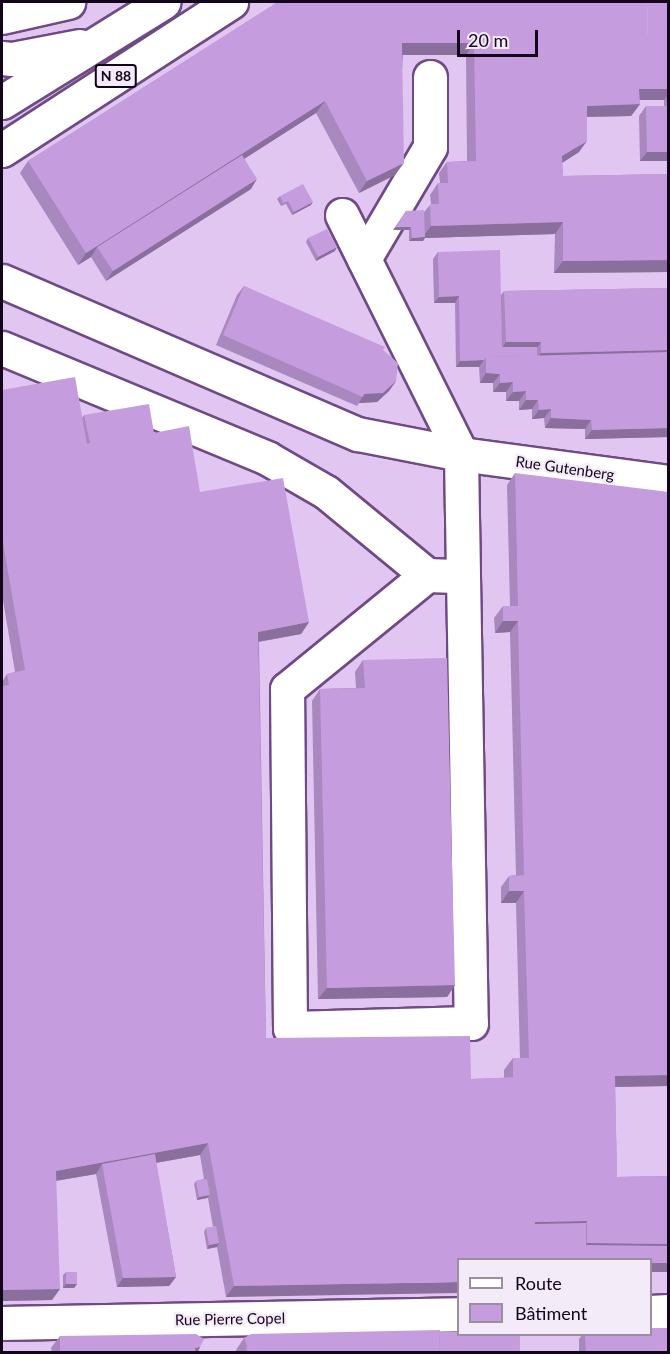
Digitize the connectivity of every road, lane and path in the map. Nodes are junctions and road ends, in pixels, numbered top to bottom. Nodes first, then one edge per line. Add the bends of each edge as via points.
1 (68, 2) edge
2 (163, 2) edge
3 (231, 2) edge
4 (2, 17) edge
5 (100, 42) junction
6 (2, 58) edge
7 (430, 77) dead end
8 (2, 102) edge
9 (2, 150) edge
10 (342, 215) dead end
11 (364, 259) junction
12 (2, 281) edge
13 (2, 348) edge
14 (461, 454) junction
15 (669, 482) edge
16 (428, 575) junction
17 (463, 576) junction
18 (669, 1311) edge
19 (652, 1312) edge
20 (457, 1314) edge
21 (2, 1323) edge

1 - 4 main road
2 - 5 main road, N 88
3 - 9 main road, N 88
5 - 6 main road
5 - 8 main road, N 88
7 - 11 main road via 430,147
10 - 11 main road
11 - 14 main road
12 - 14 main road, Rue Gutenberg via 358,434
13 - 16 main road via 267,458 326,492
14 - 15 main road, Rue Gutenberg
14 - 17 main road
16 - 17 main road
16 - 17 main road via 287,688 290,1028 471,1023
18 - 19 main road
20 - 21 main road, Rue Pierre Copel

